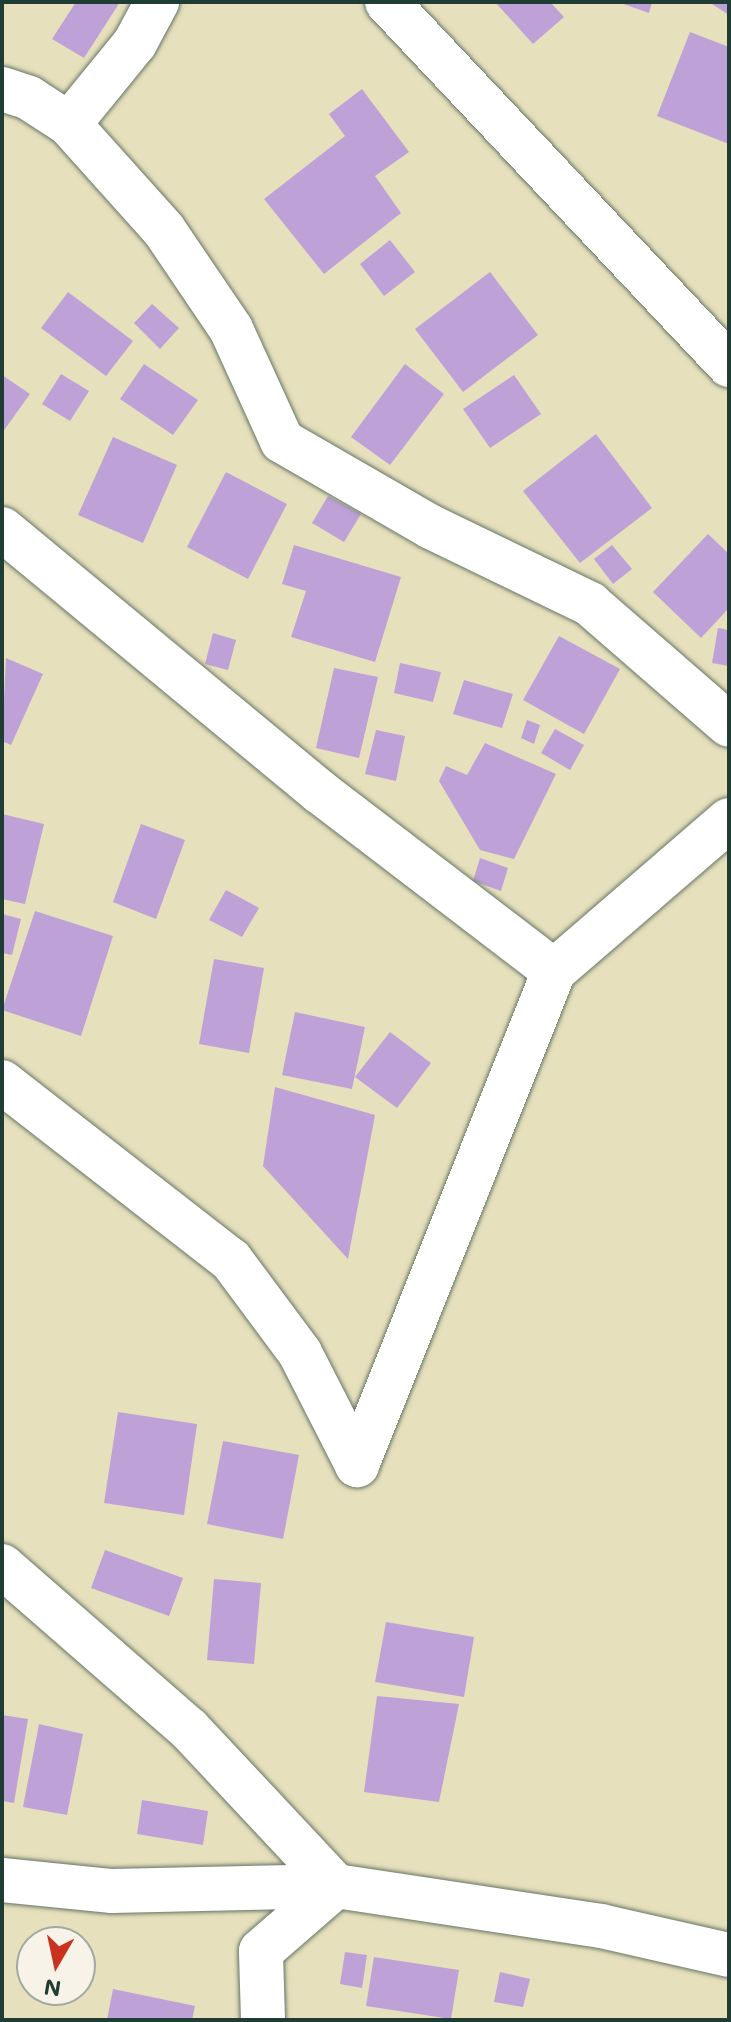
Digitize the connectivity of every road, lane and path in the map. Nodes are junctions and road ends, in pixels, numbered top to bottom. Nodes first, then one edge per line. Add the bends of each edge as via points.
1 (157, 2) edge
2 (387, 2) edge
3 (2, 89) edge
4 (69, 124) junction
5 (729, 365) edge
6 (2, 529) edge
7 (729, 725) edge
8 (729, 820) edge
9 (554, 971) junction
10 (2, 1082) edge
11 (2, 1566) edge
12 (2, 1880) edge
13 (336, 1886) junction
14 (729, 1955) edge
15 (263, 2020) edge

1 - 4 street via 135,43
2 - 5 street
3 - 4 street via 29,98
4 - 7 street via 164,230 231,329 282,441 431,527 590,604
6 - 9 street via 320,792
8 - 9 street
9 - 10 street via 357,1465 300,1353 231,1260
11 - 13 street via 189,1729
12 - 13 street via 112,1891
13 - 14 street via 601,1926
13 - 15 street via 261,1951

